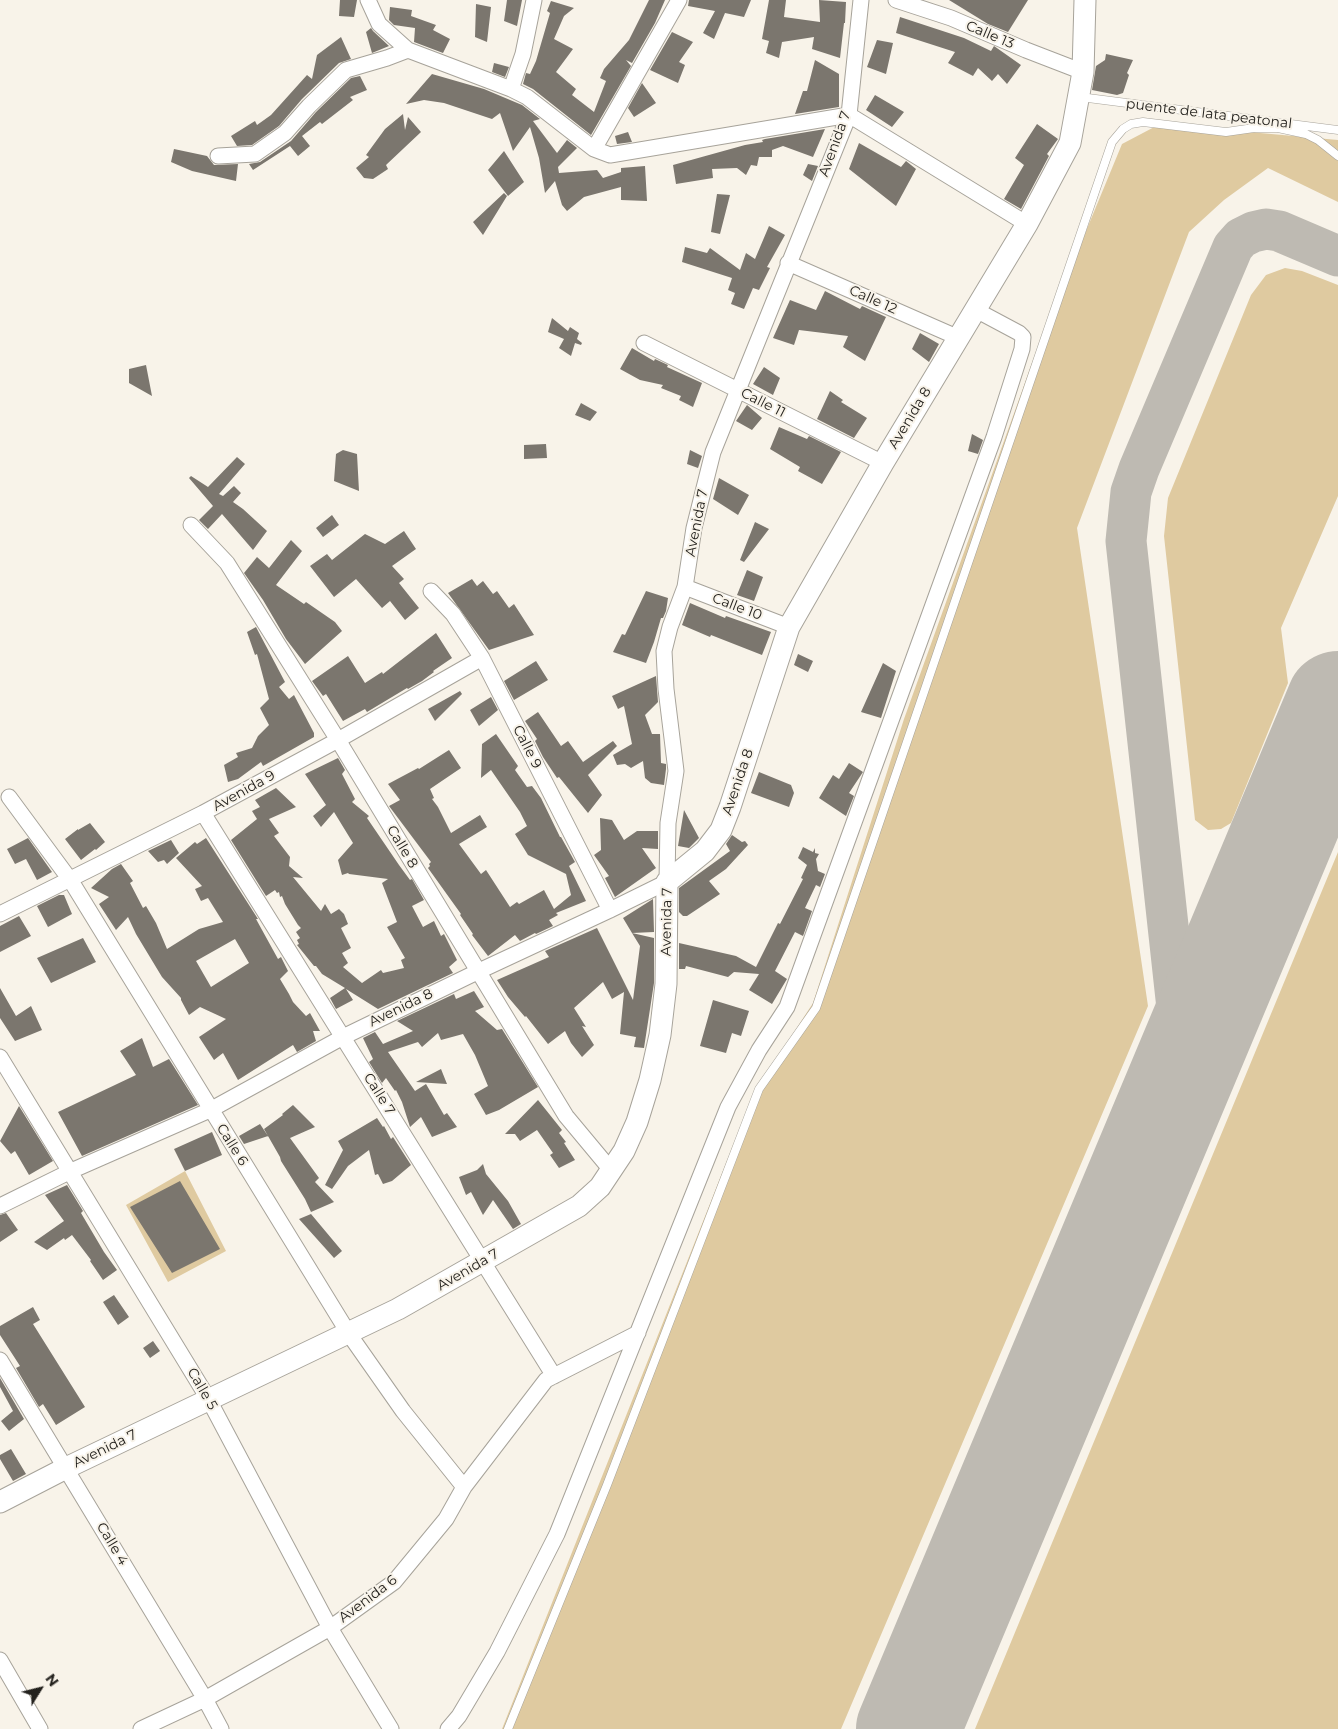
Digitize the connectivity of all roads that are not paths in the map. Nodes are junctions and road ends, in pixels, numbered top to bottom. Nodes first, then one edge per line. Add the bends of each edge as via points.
1 (368, 0) edge
2 (534, 0) edge
3 (678, 0) edge
4 (861, 0) edge
5 (896, 0) edge
6 (1085, 0) edge
7 (408, 50) junction
8 (1083, 72) junction
9 (511, 89) junction
10 (1080, 97) junction
11 (849, 115) junction
12 (1338, 130) edge
13 (594, 149) junction
14 (218, 156) dead end
15 (1338, 156) edge
16 (1027, 224) junction
17 (788, 263) junction
18 (974, 309) junction
19 (959, 338) junction
20 (644, 343) dead end
21 (738, 391) junction
22 (882, 463) junction
23 (191, 525) dead end
24 (685, 587) junction
25 (431, 591) dead end
26 (789, 627) junction
27 (482, 658) junction
28 (338, 740) junction
29 (9, 797) dead end
30 (204, 813) junction
31 (71, 881) junction
32 (667, 882) junction
33 (610, 910) junction
34 (0, 914) edge
35 (476, 972) junction
36 (343, 1037) junction
37 (0, 1057) edge
38 (210, 1110) junction
39 (612, 1170) junction
40 (70, 1172) junction
41 (0, 1206) edge
42 (483, 1262) junction
43 (638, 1333) junction
44 (349, 1334) junction
45 (0, 1360) edge
46 (554, 1376) junction
47 (209, 1400) junction
48 (66, 1468) junction
49 (464, 1487) junction
50 (0, 1502) edge
51 (330, 1628) junction
52 (0, 1660) edge
53 (205, 1699) junction
54 (40, 1729) edge
55 (141, 1729) edge
56 (221, 1729) edge
57 (391, 1729) edge
58 (448, 1729) edge
59 (508, 1729) edge

1 - 7 street via 379,24
2 - 9 street via 523,54
3 - 13 street
4 - 11 street, Avenida 7
5 - 8 street, Calle 13 via 951,18
6 - 8 street, Avenida 8
7 - 9 street
7 - 14 street via 346,70 285,133 255,154
8 - 10 street, Avenida 8
9 - 13 street via 527,97
10 - 12 lane, puente de lata peatonal
10 - 16 street, Avenida 8 via 1070,143
11 - 13 street via 610,155
11 - 16 street
11 - 17 street, Avenida 7
15 - 59 lane via 1306,134 1278,128 1226,132 1143,122 1123,129 1112,142 816,1008 759,1089 611,1476
16 - 18 street, Avenida 8
17 - 19 street, Calle 12
17 - 21 street, Avenida 7
18 - 19 street, Avenida 8
18 - 43 street via 1023,337 994,437 787,1007 728,1107
19 - 22 street, Avenida 8
20 - 21 street, Calle 11
21 - 22 street, Calle 11
21 - 24 street, Avenida 7 via 712,452 694,528
22 - 26 street, Avenida 8
23 - 28 street, Calle 8 via 227,563
24 - 26 street, Calle 10
24 - 32 street, Avenida 7 via 664,651 676,771 668,823
25 - 27 street, Calle 9 via 453,614
26 - 32 street, Avenida 8 via 721,830 705,851
27 - 28 street, Avenida 9
27 - 33 street, Calle 9
28 - 30 street, Avenida 9
28 - 35 street, Calle 8
29 - 31 street, Calle 6
30 - 31 street, Avenida 9
30 - 36 street, Calle 7
31 - 34 street, Avenida 9
31 - 38 street, Calle 6
32 - 33 street, Avenida 8
32 - 39 street, Avenida 7 via 666,984 660,1035 637,1122
33 - 35 street, Avenida 8
35 - 36 street, Avenida 8
35 - 39 street, Calle 8 via 566,1116
36 - 38 street, Avenida 8
36 - 42 street, Calle 7
37 - 40 street, Calle 5
38 - 40 street, Avenida 8
38 - 44 street, Calle 6
39 - 42 street, Avenida 7 via 600,1187 579,1206
40 - 41 street, Avenida 8
40 - 47 street, Calle 5
42 - 44 street, Avenida 7
42 - 46 street, Calle 7
43 - 46 street, Avenida 6
43 - 58 street via 557,1534 497,1652
44 - 47 street, Avenida 7
44 - 49 street, Calle 6
45 - 48 street, Calle 4
46 - 49 street, Avenida 6 via 546,1380
47 - 48 street, Avenida 7
47 - 51 street, Calle 5
48 - 50 street, Avenida 7
48 - 53 street, Calle 4
49 - 51 street, Avenida 6 via 446,1519 394,1582
51 - 53 street, Avenida 6
51 - 57 street, Calle 5
52 - 54 street
53 - 55 street, Avenida 6
53 - 56 street, Calle 4

